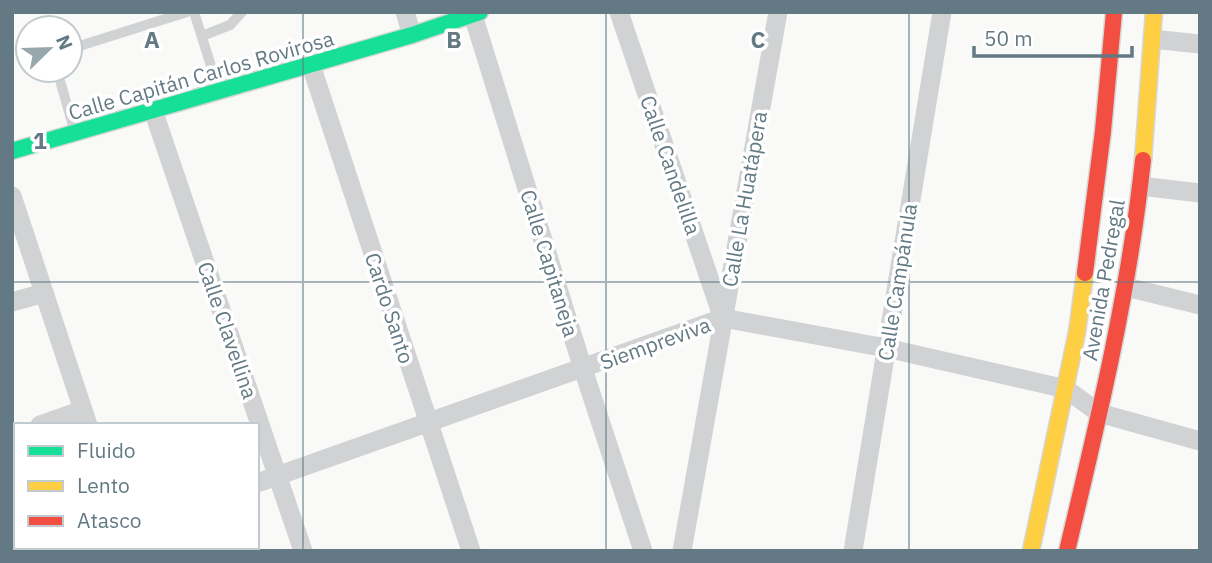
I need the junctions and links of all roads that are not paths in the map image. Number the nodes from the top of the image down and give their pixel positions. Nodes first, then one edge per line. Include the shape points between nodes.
1 (187, 12) edge
2 (194, 12) edge
3 (242, 12) edge
4 (405, 12) edge
5 (619, 12) edge
6 (778, 12) edge
7 (942, 12) edge
8 (1114, 12) edge
9 (1154, 12) edge
10 (477, 13) edge
11 (202, 36) junction
12 (412, 36) junction
13 (1152, 39) junction
14 (1200, 44) edge
15 (84, 45) edge
16 (311, 65) junction
17 (61, 84) edge
18 (219, 92) junction
19 (153, 110) junction
20 (75, 133) junction
21 (12, 151) edge
22 (1140, 186) junction
23 (1200, 193) edge
24 (12, 197) edge
25 (1126, 287) junction
26 (44, 293) junction
27 (12, 302) edge
28 (1200, 305) edge
29 (723, 318) junction
30 (886, 348) junction
31 (583, 369) junction
32 (1066, 389) junction
33 (1099, 413) junction
34 (85, 417) edge
35 (51, 423) edge
36 (427, 424) junction
37 (1200, 441) edge
38 (278, 476) junction
39 (259, 482) edge
40 (303, 551) edge
41 (471, 551) edge
42 (643, 551) edge
43 (682, 551) edge
44 (853, 551) edge
45 (1031, 551) edge
46 (1067, 551) edge

1 - 15 lane
2 - 11 lane
3 - 11 lane via 230,25
4 - 12 street
5 - 29 street, Calle Candelilla
6 - 29 street, Calle La Huatápera
7 - 30 street, Calle Campánula
8 - 32 street, Avenida Pedregal via 1101,144
9 - 13 street, Avenida Pedregal
10 - 12 street, Calle Capitán Carlos Rovirosa
10 - 31 street, Calle Capitaneja
11 - 18 lane
12 - 16 street, Calle Capitán Carlos Rovirosa
13 - 14 street
13 - 22 street, Avenida Pedregal
16 - 18 street, Calle Capitán Carlos Rovirosa
16 - 36 street, Cardo Santo
17 - 20 lane
18 - 19 street, Calle Capitán Carlos Rovirosa
19 - 20 street, Calle Capitán Carlos Rovirosa
19 - 38 street, Calle Clavellina
20 - 21 street, Calle Capitán Carlos Rovirosa
22 - 23 street
22 - 25 street, Avenida Pedregal
24 - 26 street
25 - 28 street
25 - 33 street, Avenida Pedregal
26 - 27 street
26 - 34 street
29 - 30 street, Siempreviva
29 - 31 street, Siempreviva
29 - 43 street, Calle La Huatápera
30 - 32 street, Siempreviva
30 - 44 street, Calle Campánula
31 - 36 street, Siempreviva
31 - 42 street, Calle Capitaneja
32 - 33 street, Siempreviva
32 - 45 street, Avenida Pedregal
33 - 37 street
33 - 46 street, Avenida Pedregal
34 - 35 street
36 - 38 street, Siempreviva
36 - 41 street, Cardo Santo
38 - 39 street, Siempreviva
38 - 40 street, Calle Clavellina

